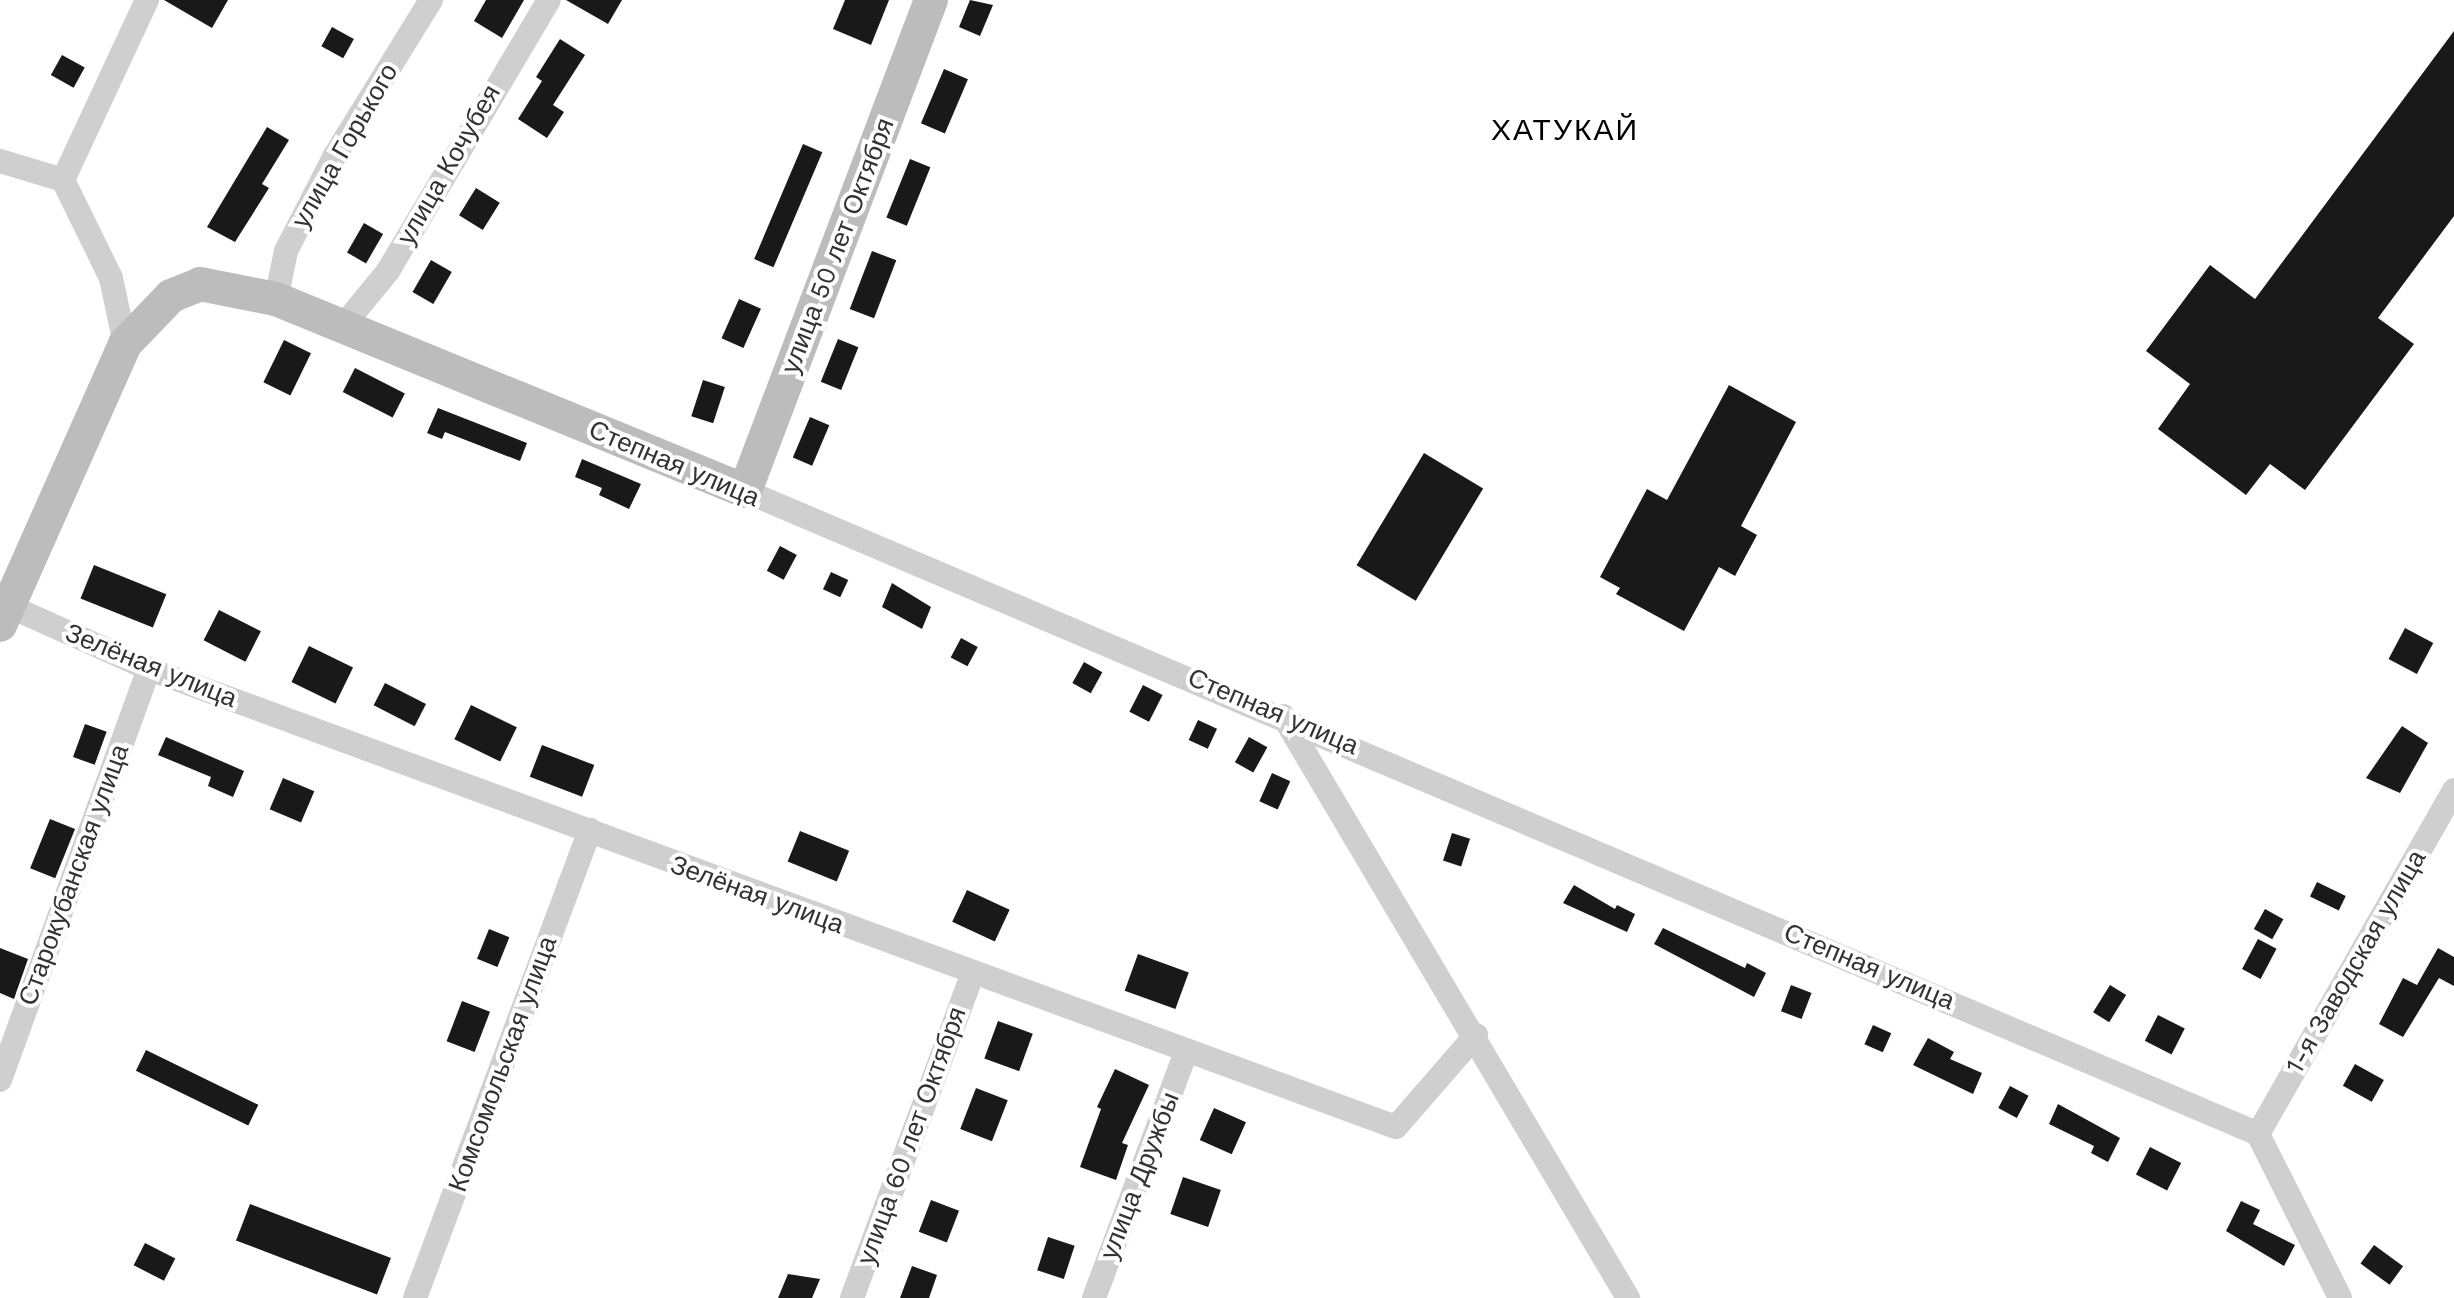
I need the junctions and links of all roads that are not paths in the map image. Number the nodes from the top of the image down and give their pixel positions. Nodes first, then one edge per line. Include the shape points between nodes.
1 (147, 0) edge
2 (431, 0) edge
3 (549, 0) edge
4 (931, 0) edge
5 (0, 161) edge
6 (63, 180) junction
7 (276, 299) junction
8 (343, 326) junction
9 (125, 344) junction
10 (745, 491) junction
11 (4, 616) edge
12 (149, 669) junction
13 (1283, 716) junction
14 (2454, 790) edge
15 (590, 830) junction
16 (972, 975) junction
17 (1476, 1035) junction
18 (1185, 1054) junction
19 (0, 1080) edge
20 (2258, 1134) junction
21 (415, 1298) edge
22 (852, 1298) edge
23 (1094, 1298) edge
24 (1628, 1298) edge
25 (2340, 1298) edge

1 - 6 street
2 - 7 street, улица Горького via 334,157 286,251
3 - 8 street, улица Кочубея via 388,271
4 - 10 street, улица 50 лет Октября
5 - 6 street
6 - 9 street via 111,278
7 - 8 street, Степная улица
7 - 9 street, Степная улица via 200,284 171,296
8 - 10 street, Степная улица
9 - 11 street, Степная улица
10 - 13 street, Степная улица
11 - 12 street, Зелёная улица
12 - 15 street, Зелёная улица
12 - 19 street, Старокубанская улица
13 - 17 street
13 - 20 street, Степная улица
14 - 20 street, 1-я Заводская улица
15 - 16 street, Зелёная улица
15 - 21 street, Комсомольская улица
16 - 18 street, Зелёная улица
16 - 22 street, улица 60 лет Октября
17 - 18 street, Зелёная улица via 1396,1127
17 - 24 street
18 - 23 street, улица Дружбы
20 - 25 street

